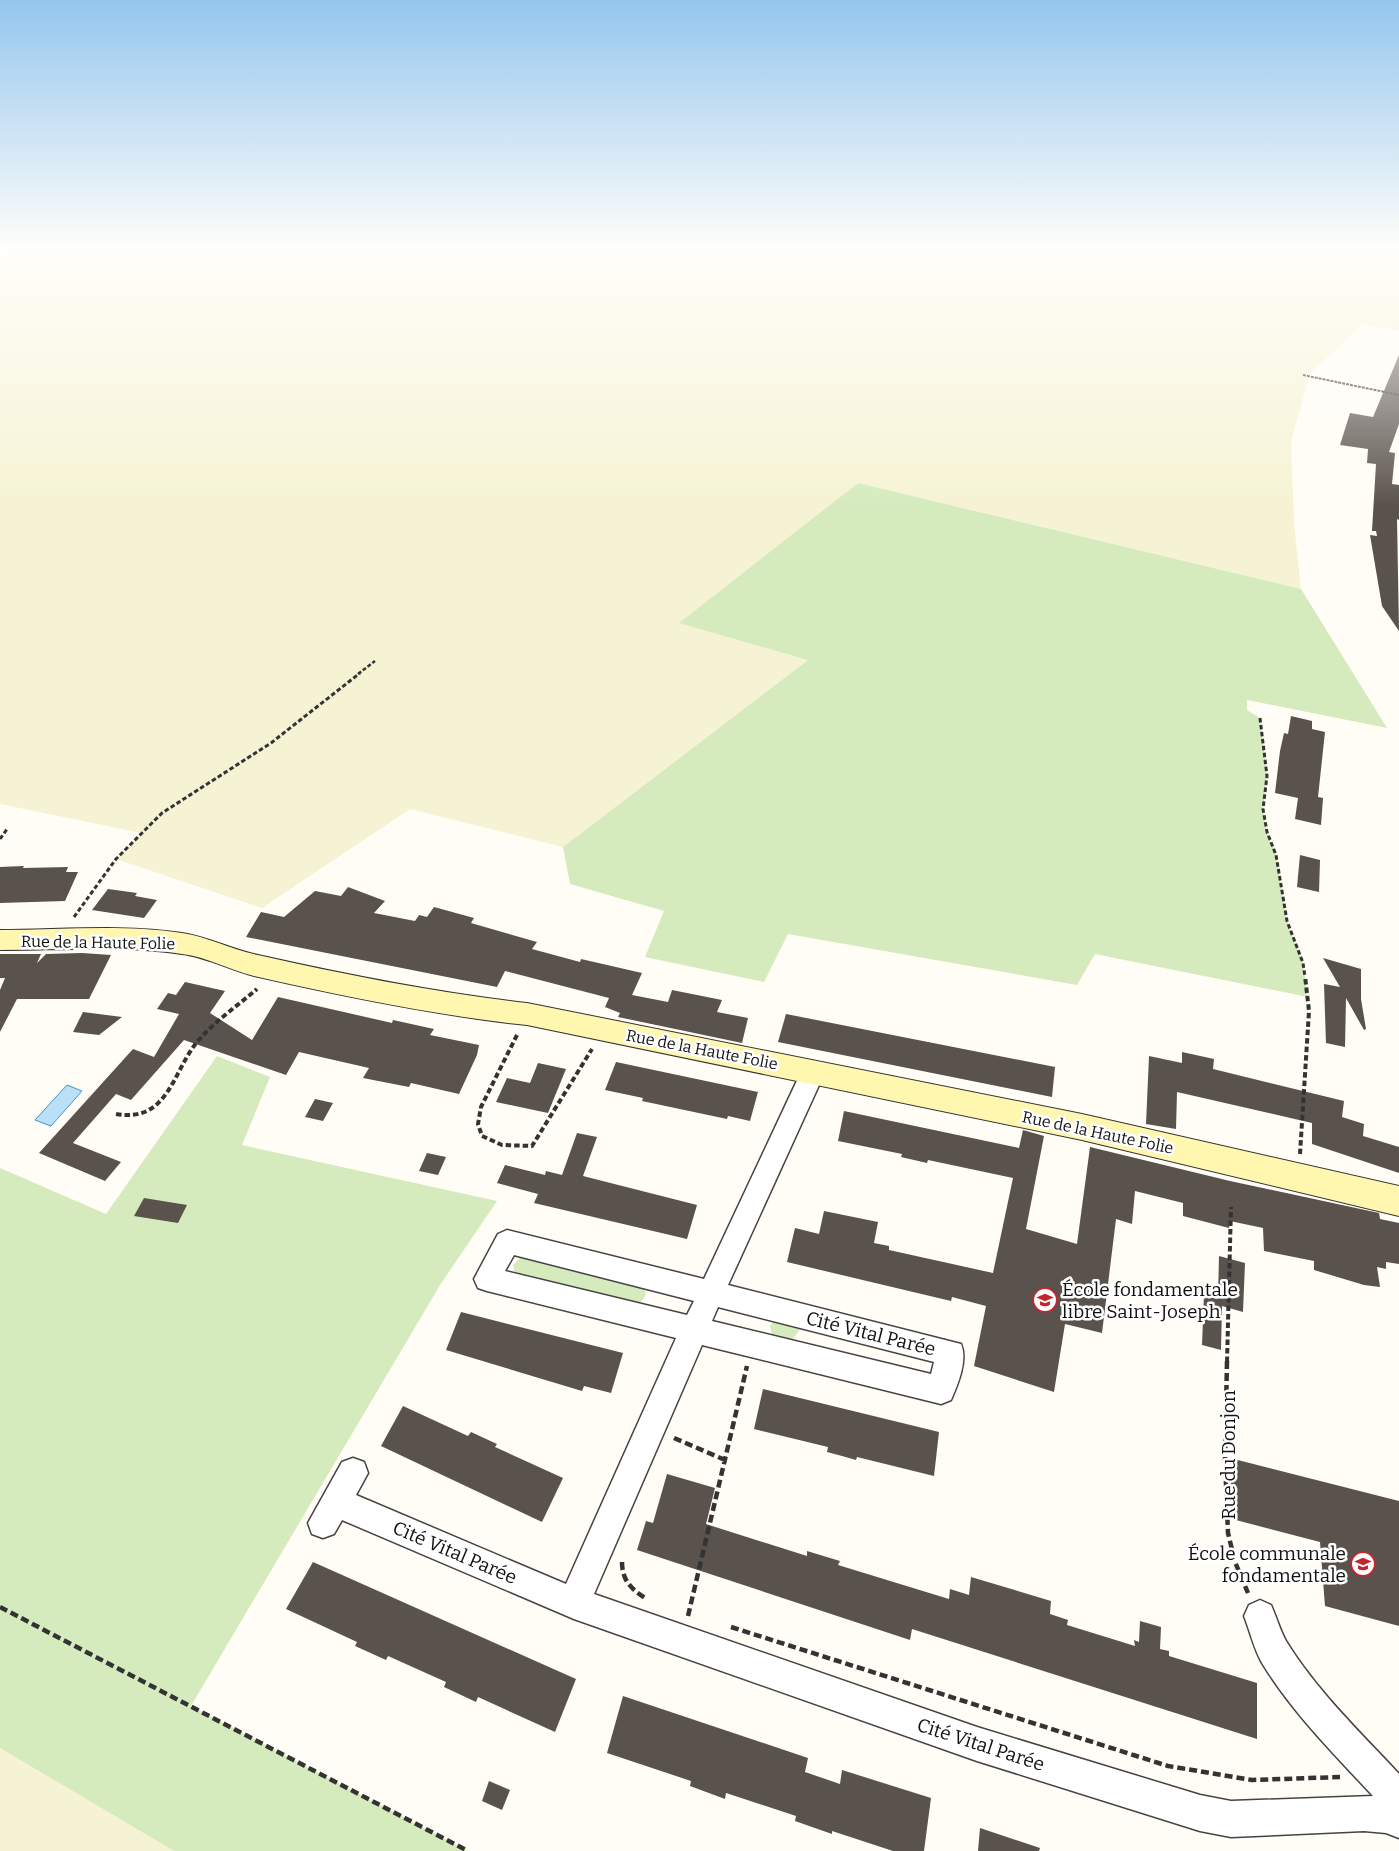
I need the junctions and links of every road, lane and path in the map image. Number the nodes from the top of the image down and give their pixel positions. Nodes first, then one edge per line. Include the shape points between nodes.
1 (1303, 375) dead end
2 (1399, 395) edge
3 (375, 661) dead end
4 (1260, 718) dead end
5 (7, 829) dead end
6 (0, 839) edge
7 (61, 939) junction
8 (0, 940) edge
9 (278, 970) junction
10 (527, 1014) junction
11 (604, 1030) junction
12 (813, 1072) junction
13 (116, 1114) dead end
14 (1298, 1177) junction
15 (1399, 1201) edge
16 (1231, 1207) dead end
17 (712, 1293) junction
18 (694, 1330) junction
19 (753, 1344) junction
20 (676, 1430) dead end
21 (673, 1438) junction
22 (669, 1447) dead end
23 (725, 1460) junction
24 (353, 1473) dead end
25 (623, 1554) dead end
26 (654, 1601) dead end
27 (574, 1603) junction
28 (0, 1607) edge
29 (1260, 1616) joint
30 (687, 1620) junction
31 (726, 1626) dead end
32 (1347, 1783) dead end
33 (1399, 1799) edge
34 (1399, 1820) edge
35 (468, 1851) edge

1 - 2 path
3 - 7 path via 271,743 162,813 116,860 80,906
4 - 14 path via 1267,776 1264,816 1276,855 1287,920 1303,964 1309,1010
5 - 6 path
7 - 8 street, Rue de la Haute Folie
7 - 9 street, Rue de la Haute Folie via 182,943
9 - 10 street, Rue de la Haute Folie via 470,1008
9 - 13 path via 197,1041 178,1077 156,1105 135,1116
10 - 11 street, Rue de la Haute Folie
10 - 11 path via 481,1107 478,1124 482,1136 502,1145 532,1146
11 - 12 street, Rue de la Haute Folie
12 - 14 street, Rue de la Haute Folie via 1082,1127
12 - 17 street
14 - 15 street, Rue de la Haute Folie
16 - 29 path, Rue du Donjon via 1224,1460 1228,1533 1235,1562
17 - 18 street
17 - 18 street, Cité Vital Parée via 507,1242 487,1279
17 - 19 street, Cité Vital Parée via 951,1353 942,1390
18 - 19 street, Cité Vital Parée
18 - 27 street
19 - 23 path
20 - 21 path
21 - 22 path
21 - 23 path
23 - 30 path
24 - 27 street, Cité Vital Parée via 330,1512
25 - 26 path via 624,1579 633,1591
27 - 30 street, Cité Vital Parée
28 - 35 path
29 - 33 street via 1273,1650 1300,1688
30 - 34 street, Cité Vital Parée via 977,1744 1200,1813 1231,1819 1364,1813
31 - 32 path via 1168,1766 1252,1780 1343,1777

